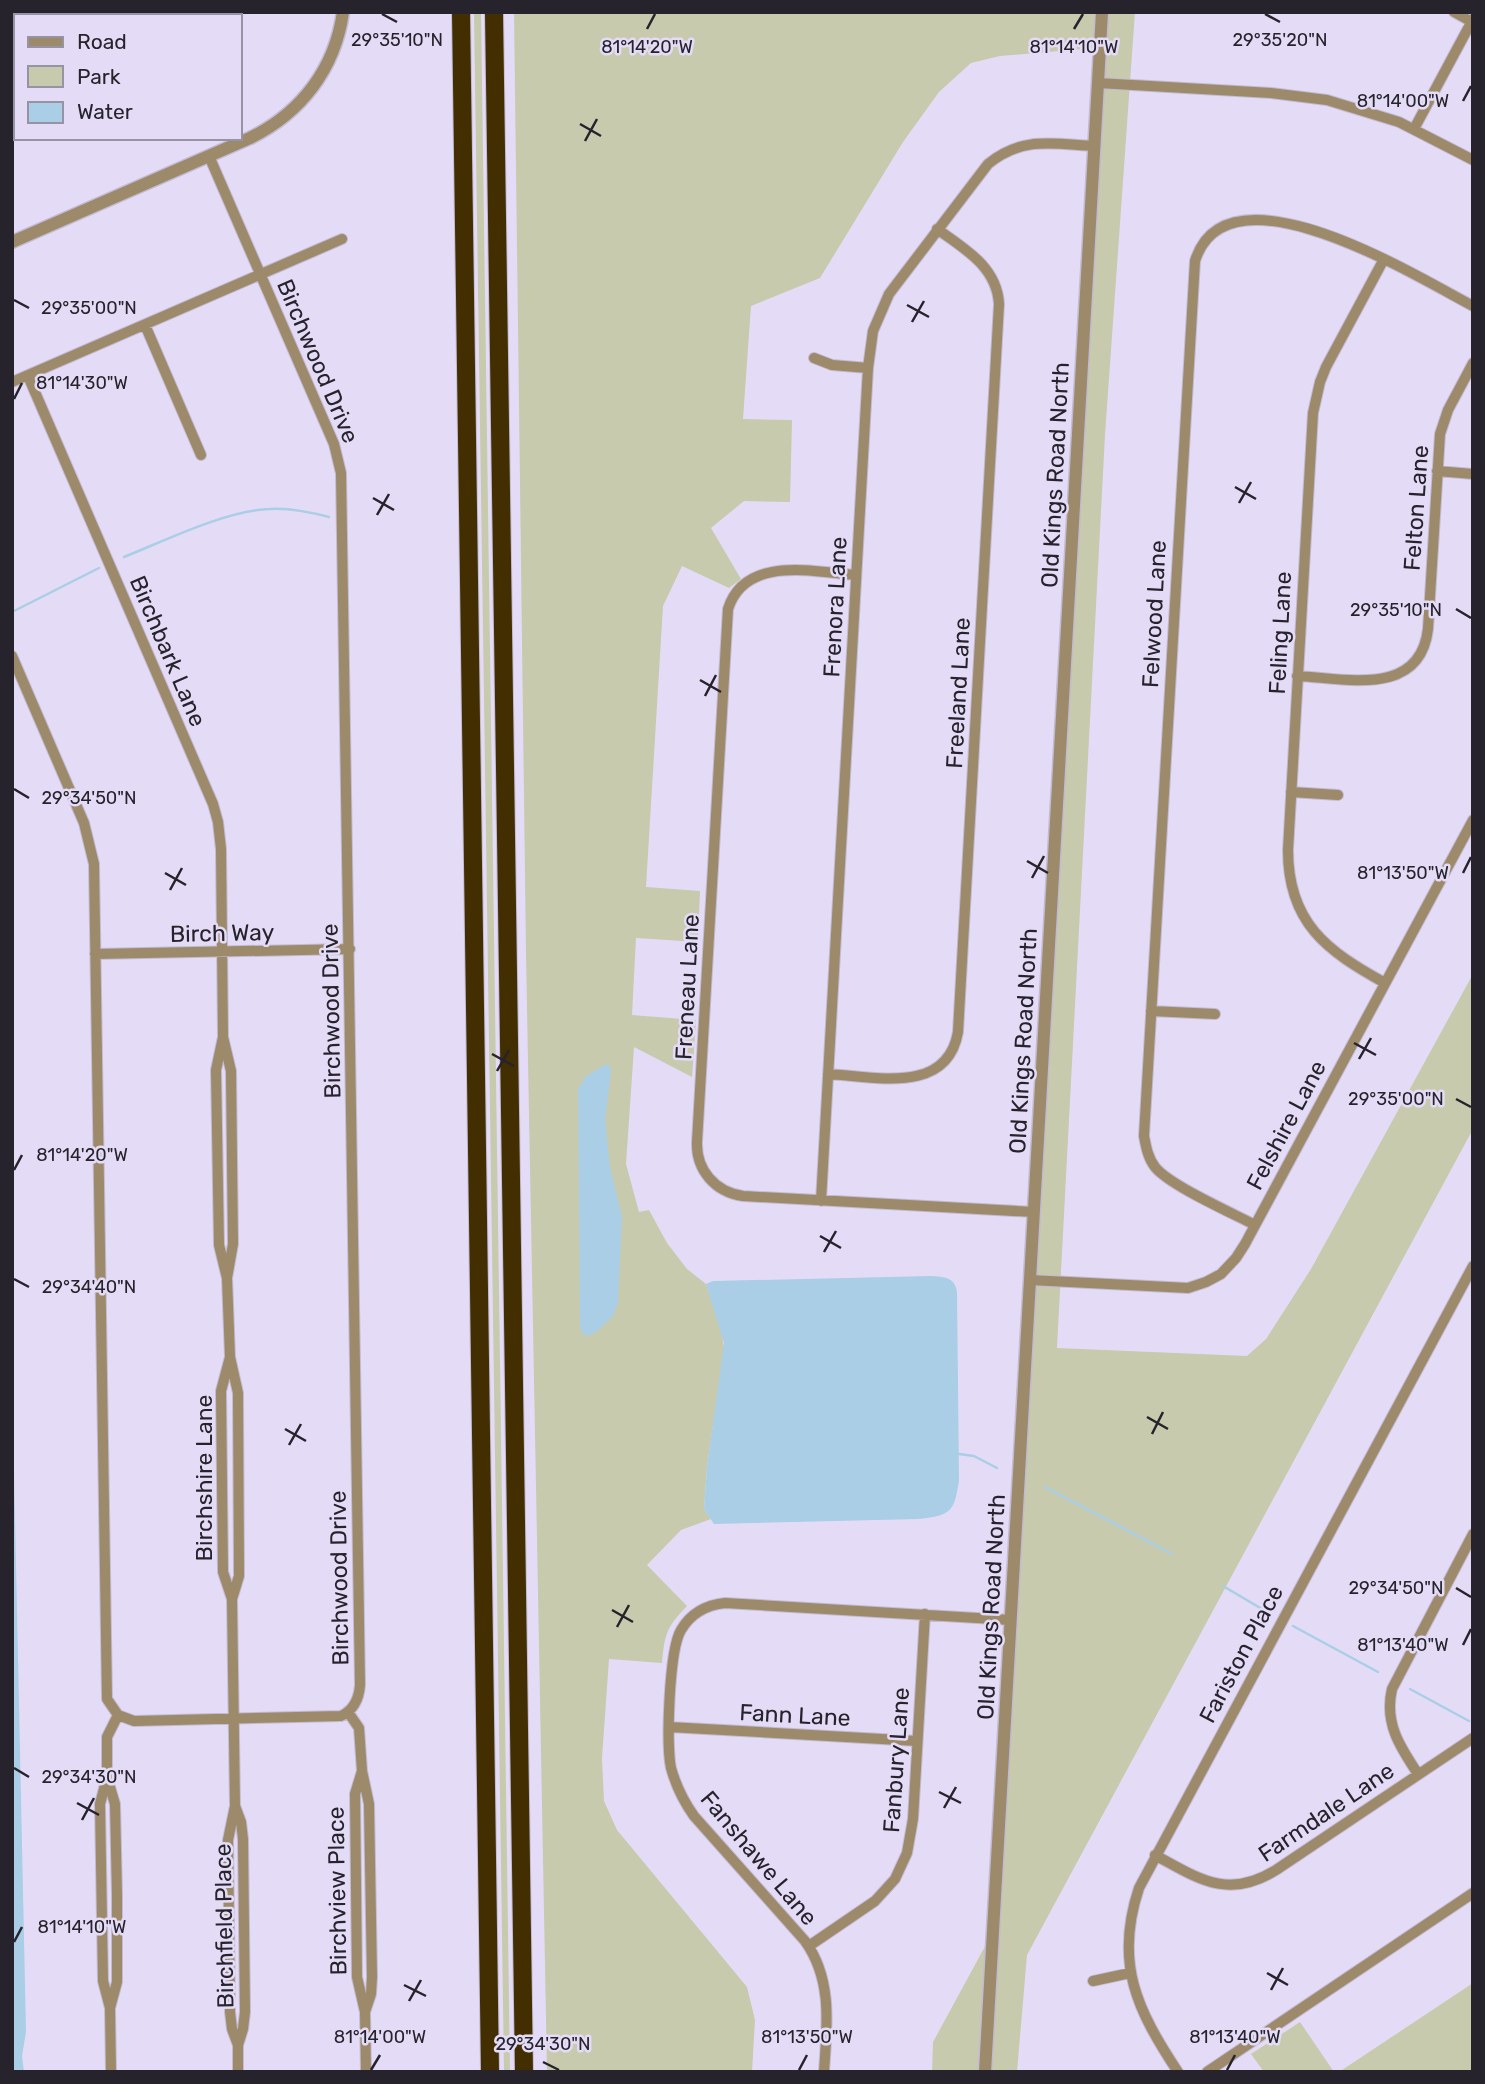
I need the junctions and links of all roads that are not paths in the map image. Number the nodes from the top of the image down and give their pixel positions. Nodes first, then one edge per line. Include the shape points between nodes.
1 (343, 12) edge
2 (461, 12) edge
3 (494, 12) edge
4 (1102, 12) edge
5 (1454, 12) edge
6 (1472, 21) edge
7 (1098, 83) junction
8 (1414, 129) junction
9 (1094, 146) junction
10 (209, 156) junction
11 (1473, 160) edge
12 (937, 229) junction
13 (342, 239) dead end
14 (12, 242) edge
15 (1384, 259) junction
16 (261, 274) junction
17 (1473, 306) edge
18 (145, 325) junction
19 (814, 358) dead end
20 (1473, 363) edge
21 (868, 368) junction
22 (28, 376) junction
23 (12, 382) edge
24 (201, 455) dead end
25 (1437, 471) junction
26 (1473, 474) edge
27 (856, 575) junction
28 (12, 656) edge
29 (1297, 676) junction
30 (1291, 792) junction
31 (1338, 795) dead end
32 (1473, 820) edge
33 (350, 949) junction
34 (221, 953) junction
35 (95, 954) junction
36 (1385, 983) junction
37 (1151, 1011) junction
38 (1215, 1014) dead end
39 (828, 1073) junction
40 (821, 1201) junction
41 (1034, 1212) junction
42 (1255, 1225) junction
43 (1473, 1266) edge
44 (1030, 1280) junction
45 (230, 1357) junction
46 (1473, 1534) edge
47 (232, 1600) junction
48 (925, 1614) junction
49 (1011, 1620) junction
50 (348, 1712) junction
51 (118, 1715) junction
52 (233, 1719) junction
53 (669, 1727) junction
54 (1473, 1738) edge
55 (918, 1741) junction
56 (1418, 1774) junction
57 (1155, 1855) junction
58 (1473, 1894) edge
59 (808, 1946) junction
60 (1130, 1973) junction
61 (1093, 1981) dead end
62 (111, 2072) edge
63 (238, 2072) edge
64 (366, 2072) edge
65 (490, 2072) edge
66 (524, 2072) edge
67 (824, 2072) edge
68 (985, 2072) edge
69 (1178, 2072) edge
70 (1207, 2072) edge

1 - 10 street via 331,55 301,102 267,130
2 - 65 highway
3 - 66 highway
4 - 7 street, Old Kings Road North
5 - 6 street
6 - 8 street
7 - 8 street via 1305,96 1354,107
7 - 9 street, Old Kings Road North
8 - 11 street
9 - 12 street, Frenora Lane via 1035,143 1008,150 979,173
9 - 41 street, Old Kings Road North
10 - 14 street
10 - 16 street, Birchwood Drive
12 - 21 street, Frenora Lane via 888,294 873,331
12 - 39 street, Freeland Lane via 982,264 996,287 999,304 957,1035 945,1060 921,1076
13 - 16 street
15 - 17 street, Felwood Lane
15 - 29 street, Feling Lane via 1326,367 1315,401
15 - 37 street, Felwood Lane via 1328,234 1259,221 1220,228 1197,254
16 - 18 street
16 - 33 street, Birchwood Drive via 341,467
18 - 22 street
18 - 24 street
19 - 21 street via 832,365
20 - 25 street, Felton Lane via 1445,418
21 - 27 street, Frenora Lane
22 - 23 street
22 - 34 street, Birchbark Lane via 214,804 220,842
25 - 26 street
25 - 29 street, Felton Lane via 1428,629 1419,657 1408,670 1391,678
27 - 39 street, Frenora Lane
27 - 40 street, Freneau Lane via 760,574 733,597 726,626 697,1155 710,1179 732,1194
28 - 35 street via 90,838
29 - 30 street, Feling Lane
30 - 31 street
30 - 36 street, Feling Lane via 1288,863 1302,912 1336,954
32 - 36 street, Felshire Lane
33 - 34 street, Birch Way
33 - 50 street, Birchwood Drive via 360,1685
34 - 35 street, Birch Way
34 - 45 street, Birchshire Lane via 223,1037 231,1071
35 - 51 street via 106,1691
36 - 42 street, Felshire Lane
37 - 38 street
37 - 42 street, Felwood Lane via 1144,1128 1150,1157 1172,1181
39 - 40 street, Frenora Lane
40 - 41 street, Freneau Lane
41 - 44 street, Old Kings Road North
42 - 44 street, Felshire Lane via 1230,1265 1194,1287
43 - 57 street, Fariston Place
44 - 49 street, Old Kings Road North
45 - 47 street, Birchshire Lane via 238,1392 239,1576
45 - 47 street, Birchshire Lane via 222,1391 223,1572
46 - 56 street via 1390,1696 1394,1734
47 - 52 street, Birchshire Lane
48 - 49 street, Fanshawe Lane
48 - 53 street, Fanshawe Lane via 740,1604 704,1608 691,1617 677,1638
48 - 55 street, Fanbury Lane
49 - 68 street, Old Kings Road North
50 - 52 street via 328,1718
50 - 64 street, Birchview Place via 359,1728 369,1804 372,1977 365,2012
51 - 52 street via 140,1721
51 - 62 street via 107,1737 107,1777 115,1804 117,1895
52 - 63 street, Birchfield Place via 235,1806 243,1839 245,2012
53 - 55 street, Fann Lane
53 - 59 street, Fanshawe Lane via 671,1766 690,1810
54 - 56 street, Farmdale Lane
55 - 59 street, Fanbury Lane via 911,1834 898,1873 869,1907
56 - 57 street, Farmdale Lane via 1276,1870 1249,1883 1210,1883
57 - 60 street, Fariston Place via 1132,1911
58 - 70 street
59 - 67 street, Fanshawe Lane via 826,1992
60 - 61 street
60 - 69 street, Fariston Place via 1147,2022

